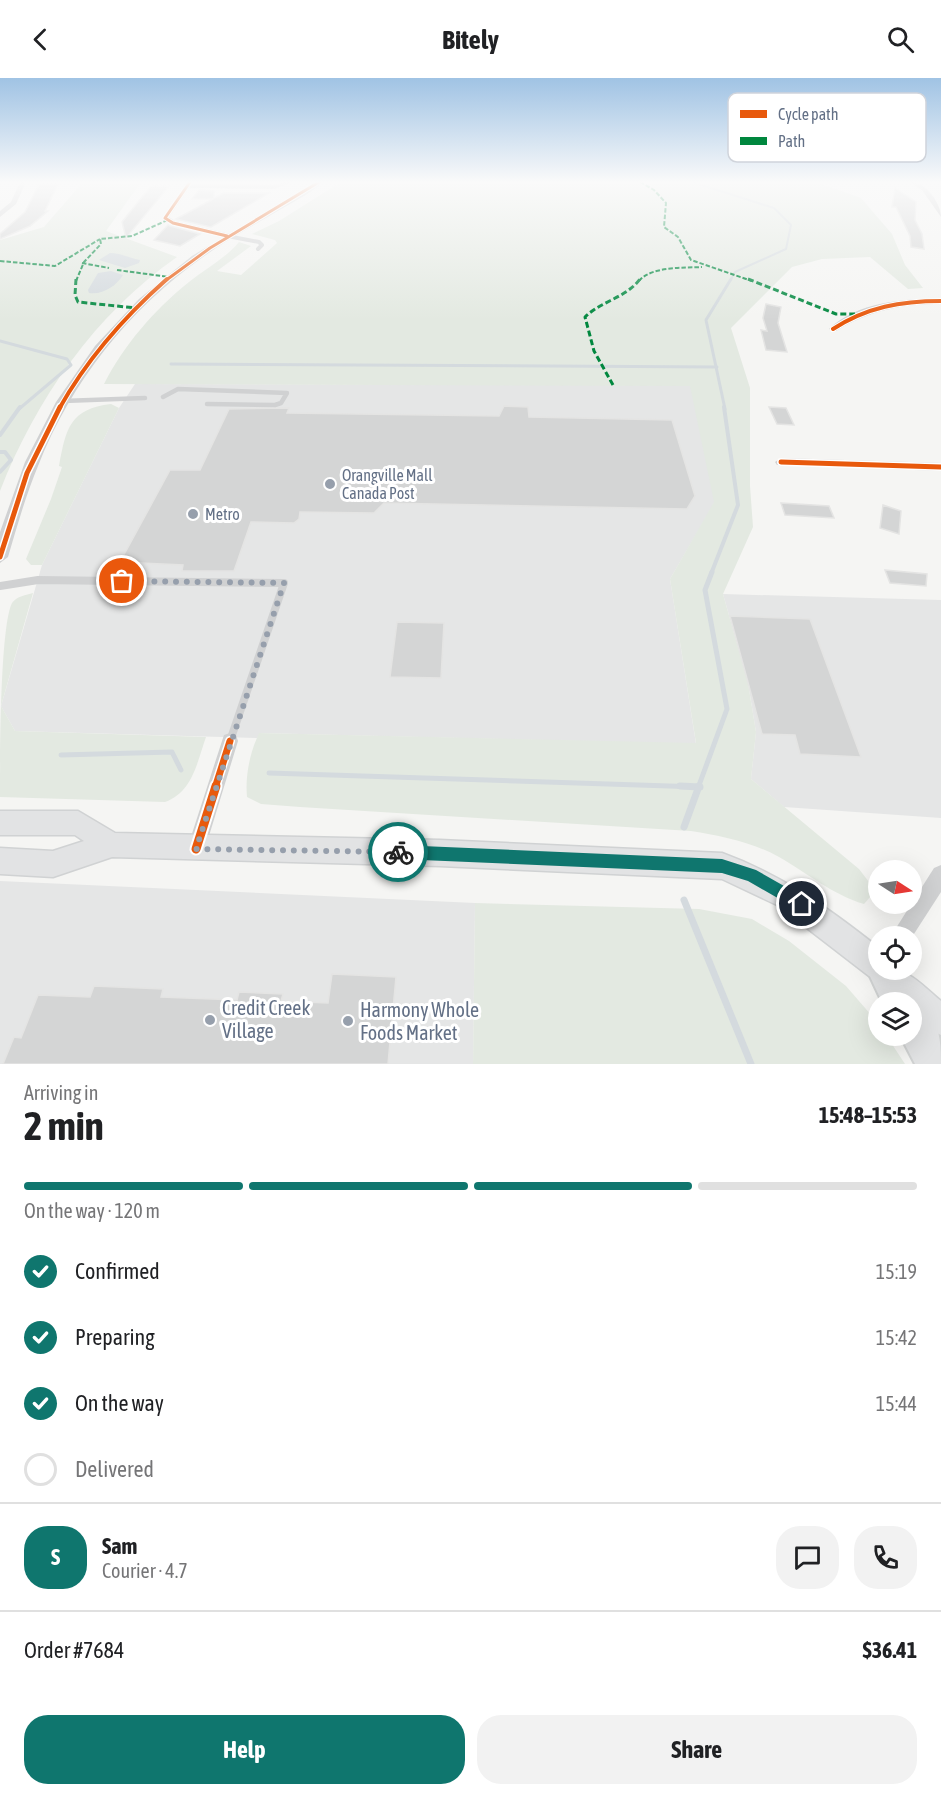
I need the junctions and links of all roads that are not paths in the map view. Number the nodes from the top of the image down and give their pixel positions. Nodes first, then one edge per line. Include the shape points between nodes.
1 (193, 228) edge
2 (241, 228) edge
3 (227, 236) junction
4 (258, 249) dead end
5 (941, 301) edge
6 (833, 329) dead end
7 (163, 397) dead end
8 (145, 398) dead end
9 (63, 401) junction
10 (207, 404) dead end
11 (781, 462) dead end
12 (941, 466) edge
13 (0, 557) edge
14 (0, 586) edge
15 (230, 741) joint
16 (0, 823) edge
17 (112, 845) junction
18 (196, 849) junction
19 (0, 861) edge
20 (941, 875) edge
21 (908, 926) edge
22 (868, 957) edge
23 (895, 980) edge
24 (941, 1020) edge
25 (922, 1039) edge
26 (936, 1064) edge

1 - 3 street
2 - 3 street
3 - 4 lane via 259,242 262,245
3 - 9 street via 169,277 108,335
5 - 6 street via 890,303
7 - 10 lane via 178,389 287,393 275,405
8 - 9 lane
9 - 13 street via 31,463
11 - 12 street
14 - 15 lane via 38,580 284,583
15 - 18 street
16 - 17 main road via 78,823
17 - 18 main road
17 - 19 main road via 53,864
18 - 22 main road via 440,853 722,866 751,875 817,914
20 - 21 street
23 - 24 main road
25 - 26 highway

